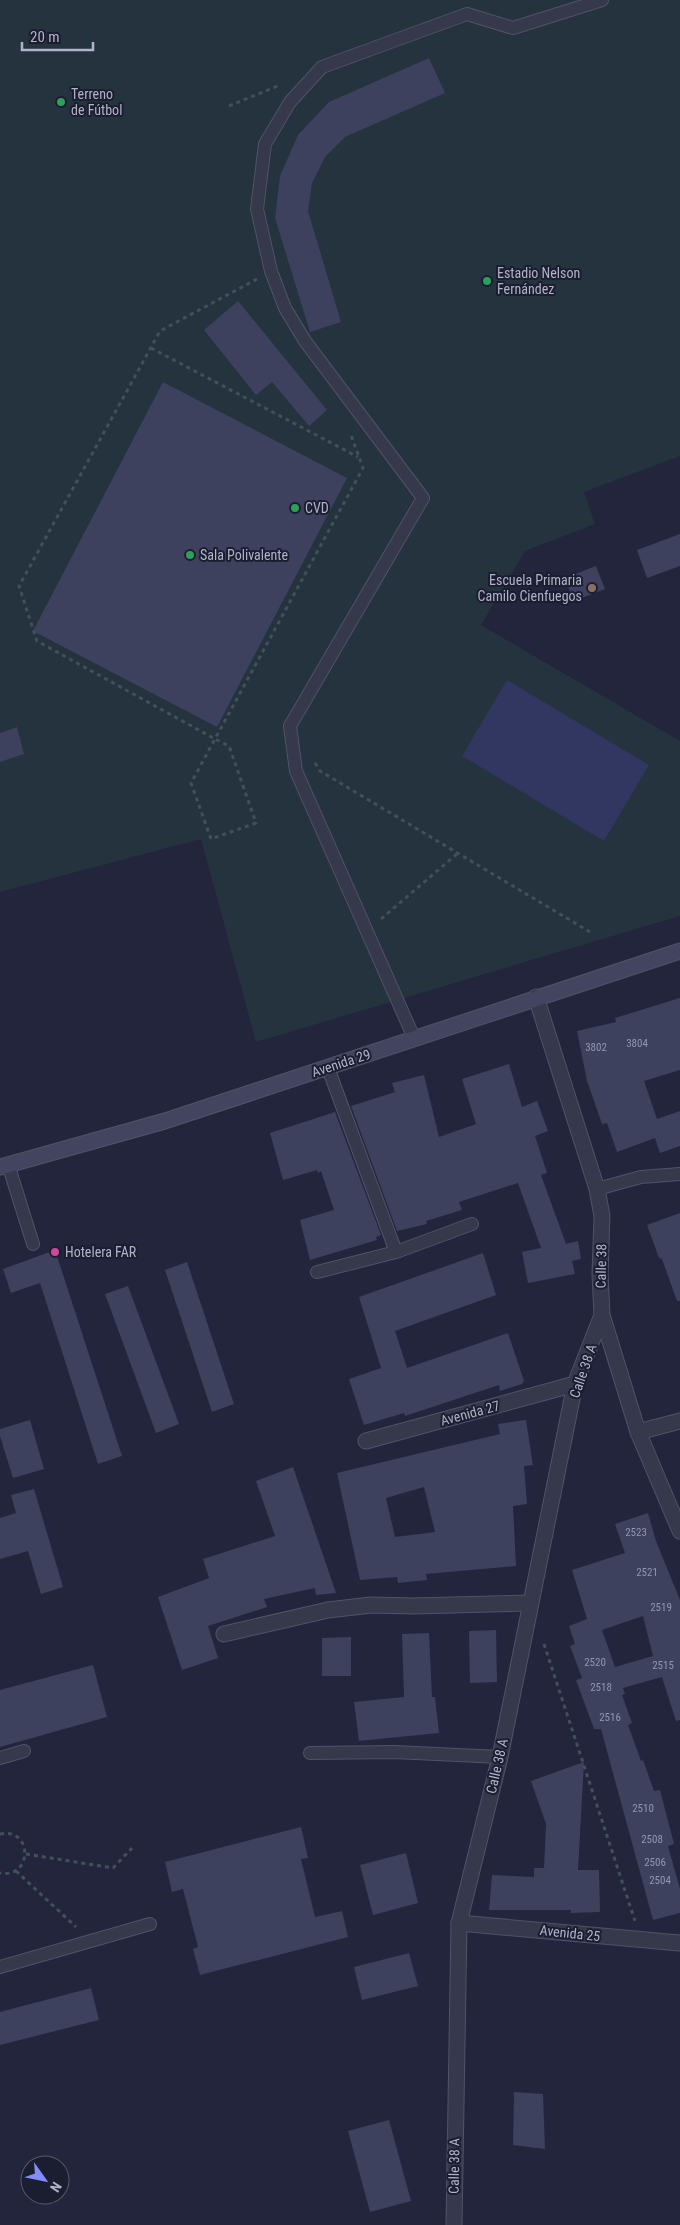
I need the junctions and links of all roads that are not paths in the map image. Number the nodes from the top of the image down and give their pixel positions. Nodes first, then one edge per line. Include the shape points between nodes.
1 (602, 0) edge
2 (680, 951) edge
3 (536, 997) junction
4 (414, 1038) junction
5 (328, 1068) junction
6 (4, 1166) edge
7 (680, 1174) edge
8 (597, 1190) junction
9 (472, 1224) dead end
10 (33, 1244) dead end
11 (396, 1252) junction
12 (317, 1272) dead end
13 (602, 1315) junction
14 (575, 1384) junction
15 (680, 1421) edge
16 (638, 1432) junction
17 (366, 1442) dead end
18 (680, 1531) edge
19 (530, 1603) junction
20 (224, 1634) dead end
21 (24, 1751) dead end
22 (310, 1753) dead end
23 (500, 1757) junction
24 (0, 1758) edge
25 (460, 1923) junction
26 (150, 1924) dead end
27 (680, 1943) edge
28 (0, 1967) edge
29 (454, 2225) edge

1 - 4 lane via 513,28 467,14 322,67 290,102 265,144 258,210 271,271 285,308 305,342 423,498 290,726 296,771
2 - 3 main road, Avenida 29
3 - 4 main road, Avenida 29
3 - 8 street, Calle 38
4 - 5 main road, Avenida 29
5 - 6 main road, Avenida 29 via 165,1121
5 - 11 lane
6 - 10 lane
7 - 8 lane via 641,1177
8 - 13 street, Calle 38 via 602,1216
9 - 11 lane
11 - 12 lane
13 - 14 street, Calle 38 A
13 - 16 street, Calle 38
14 - 17 street, Avenida 27
14 - 19 street, Calle 38 A
15 - 16 street
16 - 18 street, Calle 38
19 - 20 street via 371,1605 328,1610
19 - 23 street, Calle 38 A
21 - 24 lane
22 - 23 lane via 394,1752
23 - 25 street, Calle 38 A
25 - 27 street, Avenida 25
25 - 29 street, Calle 38 A
26 - 28 lane

